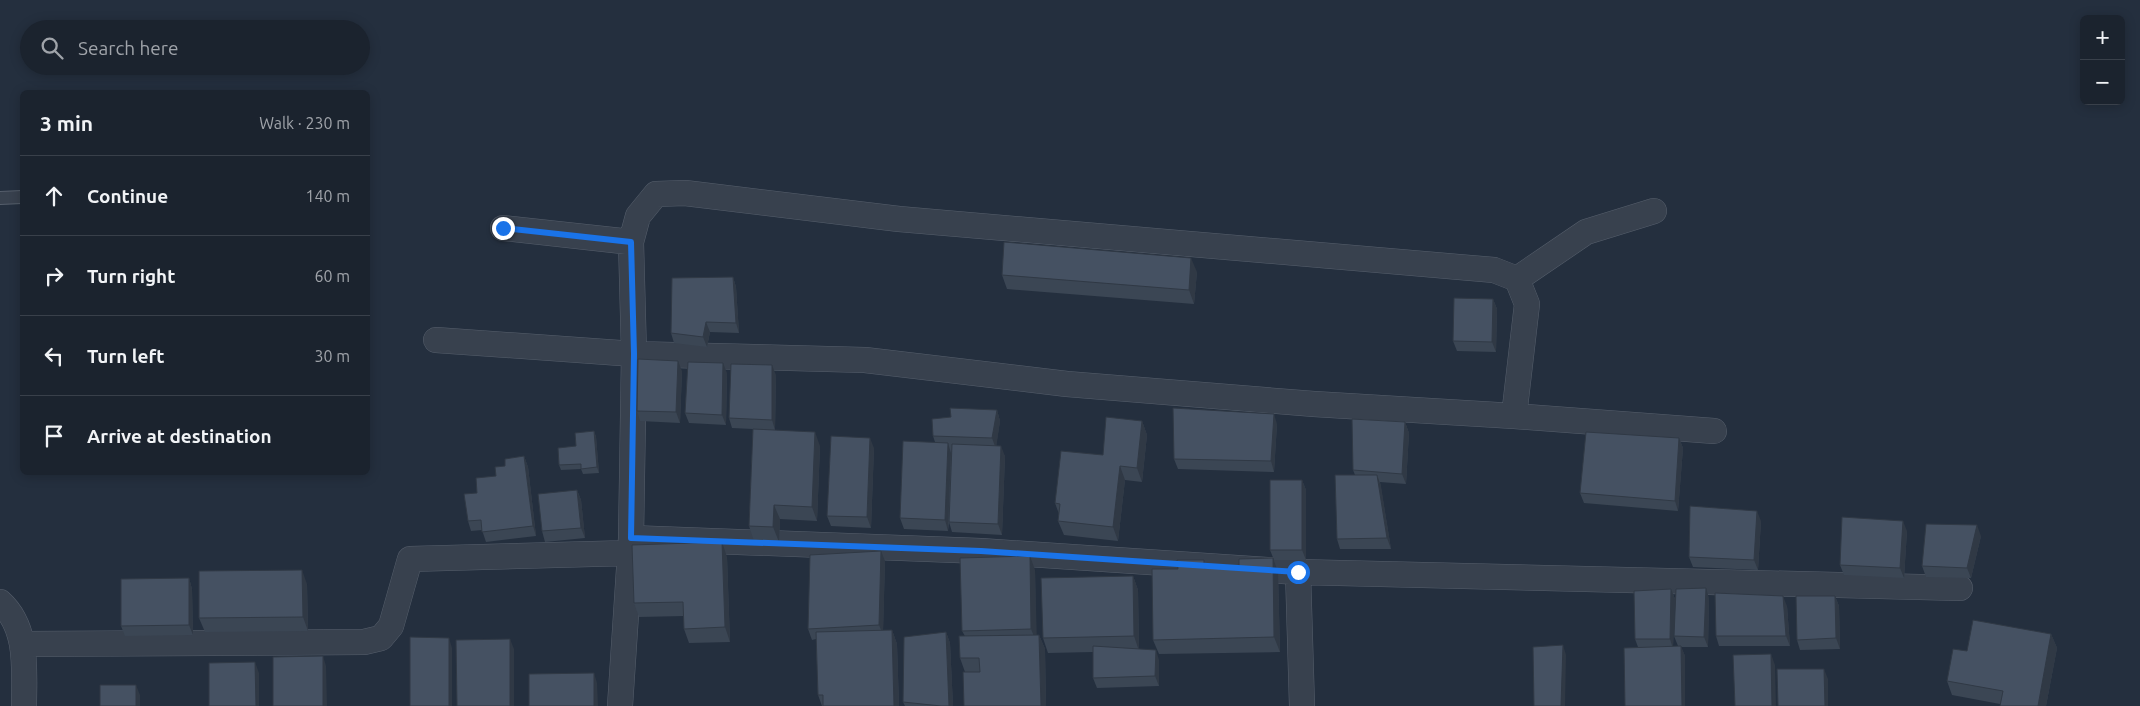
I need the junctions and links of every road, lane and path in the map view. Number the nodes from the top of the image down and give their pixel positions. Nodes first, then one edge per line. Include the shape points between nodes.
1 (20, 197) edge
2 (0, 198) edge
3 (1654, 211) dead end
4 (503, 228) dead end
5 (631, 242) junction
6 (1518, 279) junction
7 (436, 340) dead end
8 (634, 354) junction
9 (1514, 416) junction
10 (1714, 431) dead end
11 (630, 546) junction
12 (1298, 572) junction
13 (1960, 588) dead end
14 (0, 602) edge
15 (23, 644) junction
16 (24, 706) edge
17 (620, 706) edge
18 (1302, 706) edge

1 - 2 lane
3 - 6 street via 1586,232
4 - 5 street
5 - 6 street via 638,216 656,194 685,193 899,219 1494,270
5 - 8 street
6 - 9 street via 1527,304
7 - 8 street
8 - 9 street via 865,360 1067,384
8 - 11 street
9 - 10 street
11 - 12 street via 981,551
11 - 15 street via 410,559 391,626 382,638 364,642
11 - 17 street
12 - 13 street
12 - 18 street
14 - 15 street via 10,610
15 - 16 street

